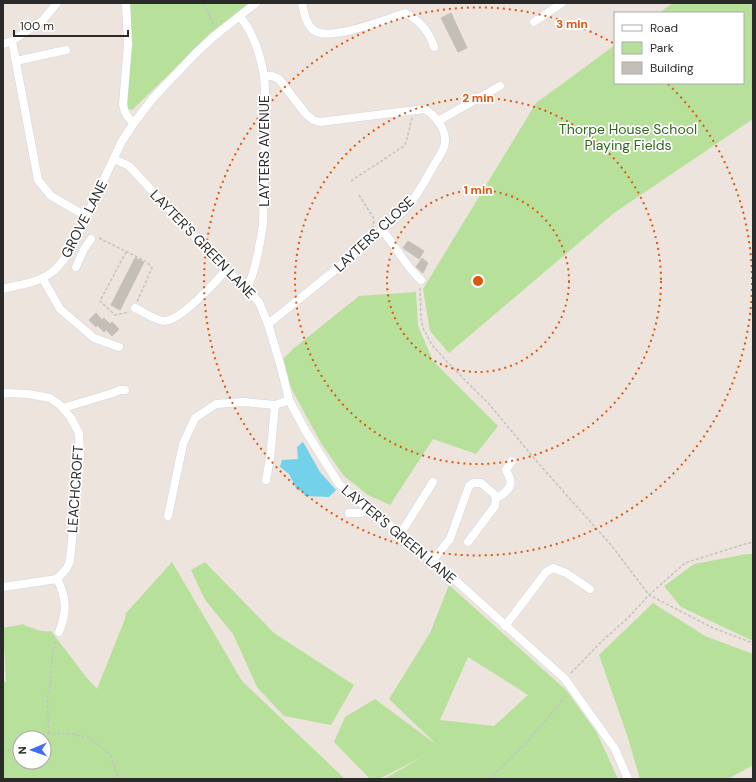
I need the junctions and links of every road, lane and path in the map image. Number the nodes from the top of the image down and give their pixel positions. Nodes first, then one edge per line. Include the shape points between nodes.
1 (58, 3) edge
2 (126, 3) edge
3 (204, 3) edge
4 (256, 3) edge
5 (302, 3) edge
6 (562, 3) edge
7 (240, 17) junction
8 (534, 22) dead end
9 (215, 28) dead end
10 (12, 41) junction
11 (3, 44) edge
12 (434, 46) dead end
13 (66, 50) dead end
14 (16, 61) junction
15 (264, 76) junction
16 (500, 86) dead end
17 (414, 109) junction
18 (438, 121) junction
19 (134, 123) junction
20 (114, 159) junction
21 (352, 182) dead end
22 (359, 194) dead end
23 (86, 216) junction
24 (379, 232) junction
25 (91, 239) joint
26 (73, 245) junction
27 (84, 249) junction
28 (126, 252) junction
29 (76, 267) dead end
30 (226, 270) junction
31 (43, 279) junction
32 (421, 280) joint
33 (247, 288) junction
34 (3, 289) edge
35 (135, 308) junction
36 (268, 324) junction
37 (119, 347) dead end
38 (125, 390) dead end
39 (3, 394) edge
40 (289, 400) junction
41 (275, 405) junction
42 (63, 408) junction
43 (512, 461) dead end
44 (266, 480) dead end
45 (433, 482) dead end
46 (496, 498) junction
47 (368, 509) junction
48 (349, 513) dead end
49 (168, 516) dead end
50 (401, 533) junction
51 (468, 542) dead end
52 (753, 543) edge
53 (433, 560) junction
54 (57, 579) junction
55 (3, 587) edge
56 (590, 589) dead end
57 (649, 595) junction
58 (505, 626) junction
59 (59, 632) joint
60 (753, 643) edge
61 (565, 679) junction
62 (572, 689) junction
63 (49, 730) edge
64 (52, 733) edge
65 (119, 779) edge
66 (489, 779) edge
67 (628, 779) edge

1 - 10 street via 43,20
2 - 19 street via 128,44 123,104 127,117
3 - 9 path
4 - 7 street, GROVE LANE
5 - 12 street via 310,26 321,34 363,27 405,13 424,27
6 - 8 street
7 - 15 street, LAYTERS AVENUE via 253,38
7 - 19 street, GROVE LANE via 194,55 153,98
10 - 11 street
10 - 14 street
13 - 14 street
14 - 23 street via 38,180 51,196
15 - 17 street, LAYTERS CLOSE via 279,79 305,113 320,122
15 - 33 street, LAYTERS AVENUE via 263,224
16 - 18 street
17 - 18 street, LAYTERS CLOSE via 424,109
17 - 21 path via 404,146
18 - 24 street, LAYTERS CLOSE via 445,135 444,148 407,208
19 - 20 street, GROVE LANE
20 - 23 street, GROVE LANE
20 - 30 street, LAYTER'S GREEN LANE via 129,166
22 - 24 path via 374,219 372,229
23 - 26 street, GROVE LANE
24 - 32 street via 392,243 410,271
24 - 36 street, LAYTERS CLOSE
25 - 27 street
25 - 28 path via 98,238
26 - 27 street
26 - 31 street, GROVE LANE via 65,260
27 - 29 street
28 - 35 path via 147,262 152,268
28 - 35 path via 100,301 115,315 130,312
30 - 33 street, LAYTER'S GREEN LANE
30 - 35 street via 183,313 169,321
31 - 34 street, GROVE LANE
31 - 37 street via 60,310 94,338
32 - 57 path via 421,318 425,334 432,344 489,404 611,545
33 - 36 street, LAYTER'S GREEN LANE via 259,302
36 - 40 street, LAYTER'S GREEN LANE via 282,367
38 - 42 street
39 - 42 street, LEACHCROFT via 17,393 50,398
40 - 41 street
40 - 47 street, LAYTER'S GREEN LANE via 339,484
41 - 44 street
41 - 49 street via 242,402 216,404 195,418 183,444
42 - 54 street, LEACHCROFT via 79,433 80,456 70,561
43 - 46 street via 506,470 511,481 510,487
45 - 50 street
46 - 51 street via 494,506
46 - 53 street via 481,483 469,486 450,539
47 - 48 street via 361,513
47 - 50 street, LAYTER'S GREEN LANE
50 - 53 street, LAYTER'S GREEN LANE
52 - 57 path via 685,563
53 - 58 street, LAYTER'S GREEN LANE
54 - 55 street
54 - 59 street via 65,598 66,609
56 - 58 street via 566,572 553,568 546,572
57 - 60 path via 713,628
57 - 61 path
58 - 61 street, LAYTER'S GREEN LANE
59 - 63 path via 52,655 47,700
61 - 62 street, LAYTER'S GREEN LANE
62 - 66 path via 526,744
62 - 67 street, LAYTER'S GREEN LANE via 615,749
64 - 65 path via 89,738 110,754

